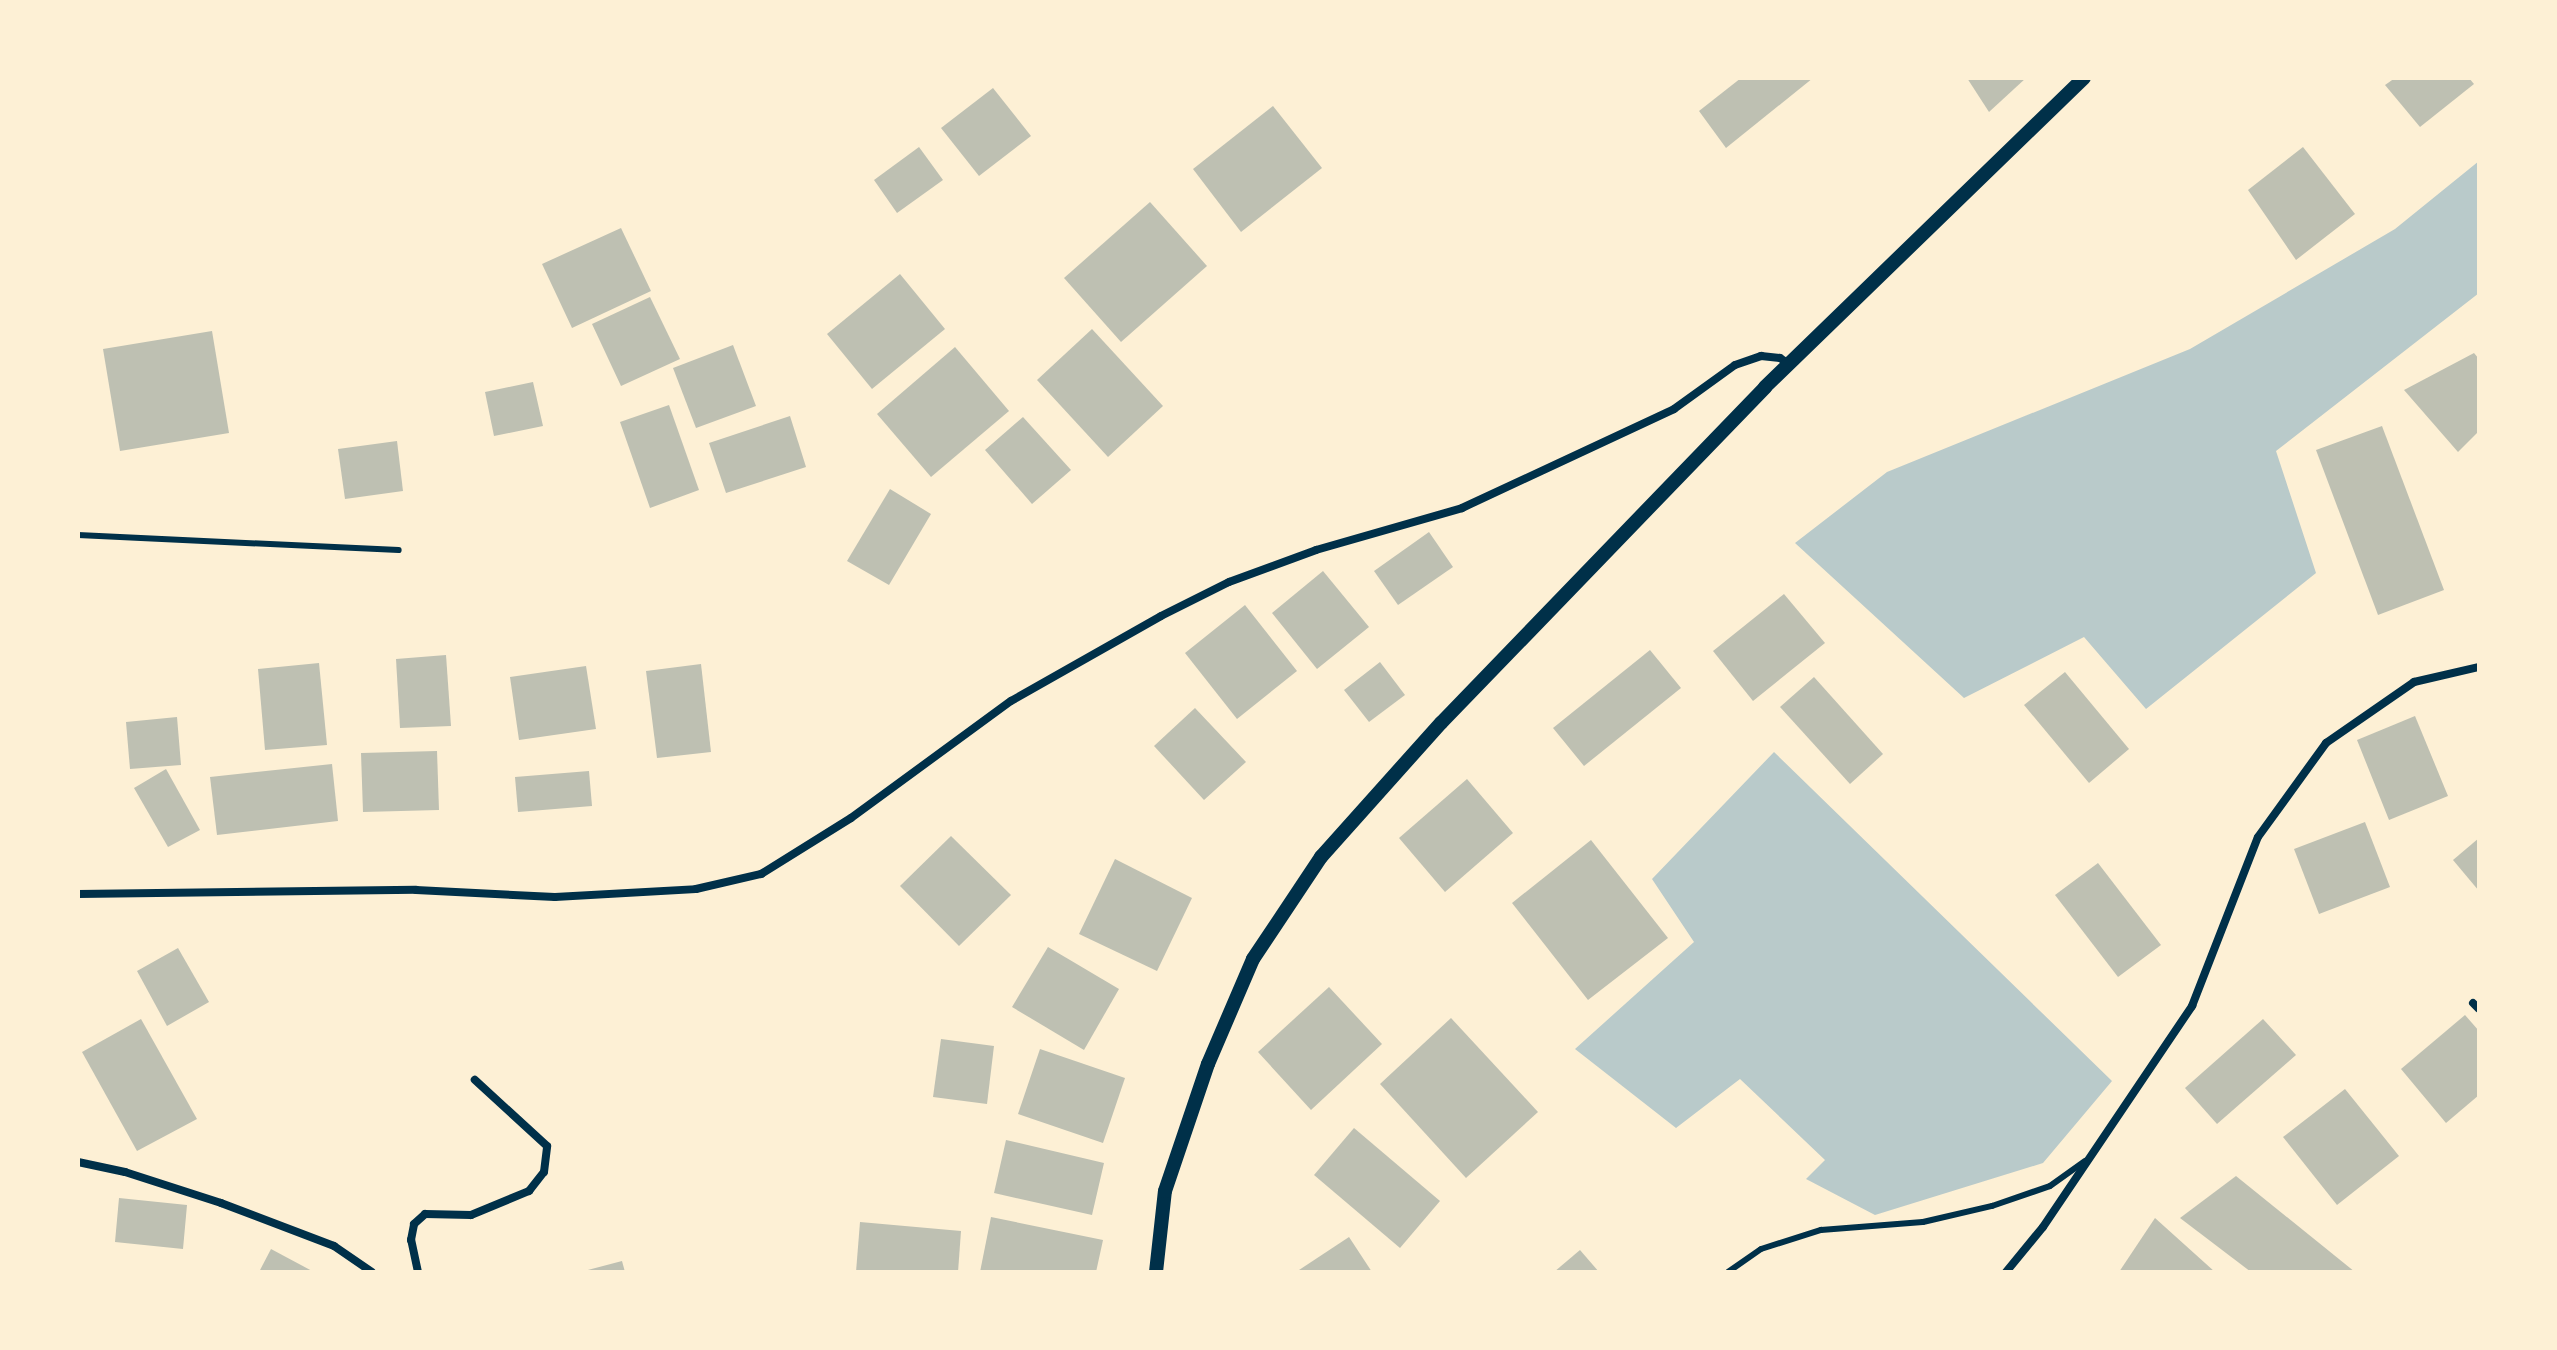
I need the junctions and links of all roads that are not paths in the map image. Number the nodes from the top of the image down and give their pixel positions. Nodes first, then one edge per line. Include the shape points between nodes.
1 (2084, 78) edge
2 (1789, 364) junction
3 (78, 535) edge
4 (399, 550) dead end
5 (2479, 667) edge
6 (78, 894) edge
7 (475, 1080) dead end
8 (2089, 1159) junction
9 (78, 1162) edge
10 (372, 1272) edge
11 (418, 1272) edge
12 (1156, 1272) edge
13 (1728, 1272) edge
14 (2006, 1272) edge

1 - 2 street
2 - 6 street via 1761,356 1735,365 1674,409 1462,508 1316,550 1174,609 1011,701 851,818 761,874 696,889 555,897 416,890
2 - 12 street via 1441,723 1321,857 1253,959 1208,1064 1165,1191
3 - 4 lane
5 - 8 street via 2414,682 2326,743 2258,837 2192,1006
7 - 11 street via 547,1146 544,1172 529,1191 471,1215 425,1214 414,1224 411,1240
8 - 13 lane via 2050,1186 1992,1206 1923,1222 1821,1230 1761,1249
8 - 14 street
9 - 10 street via 221,1203 334,1246

